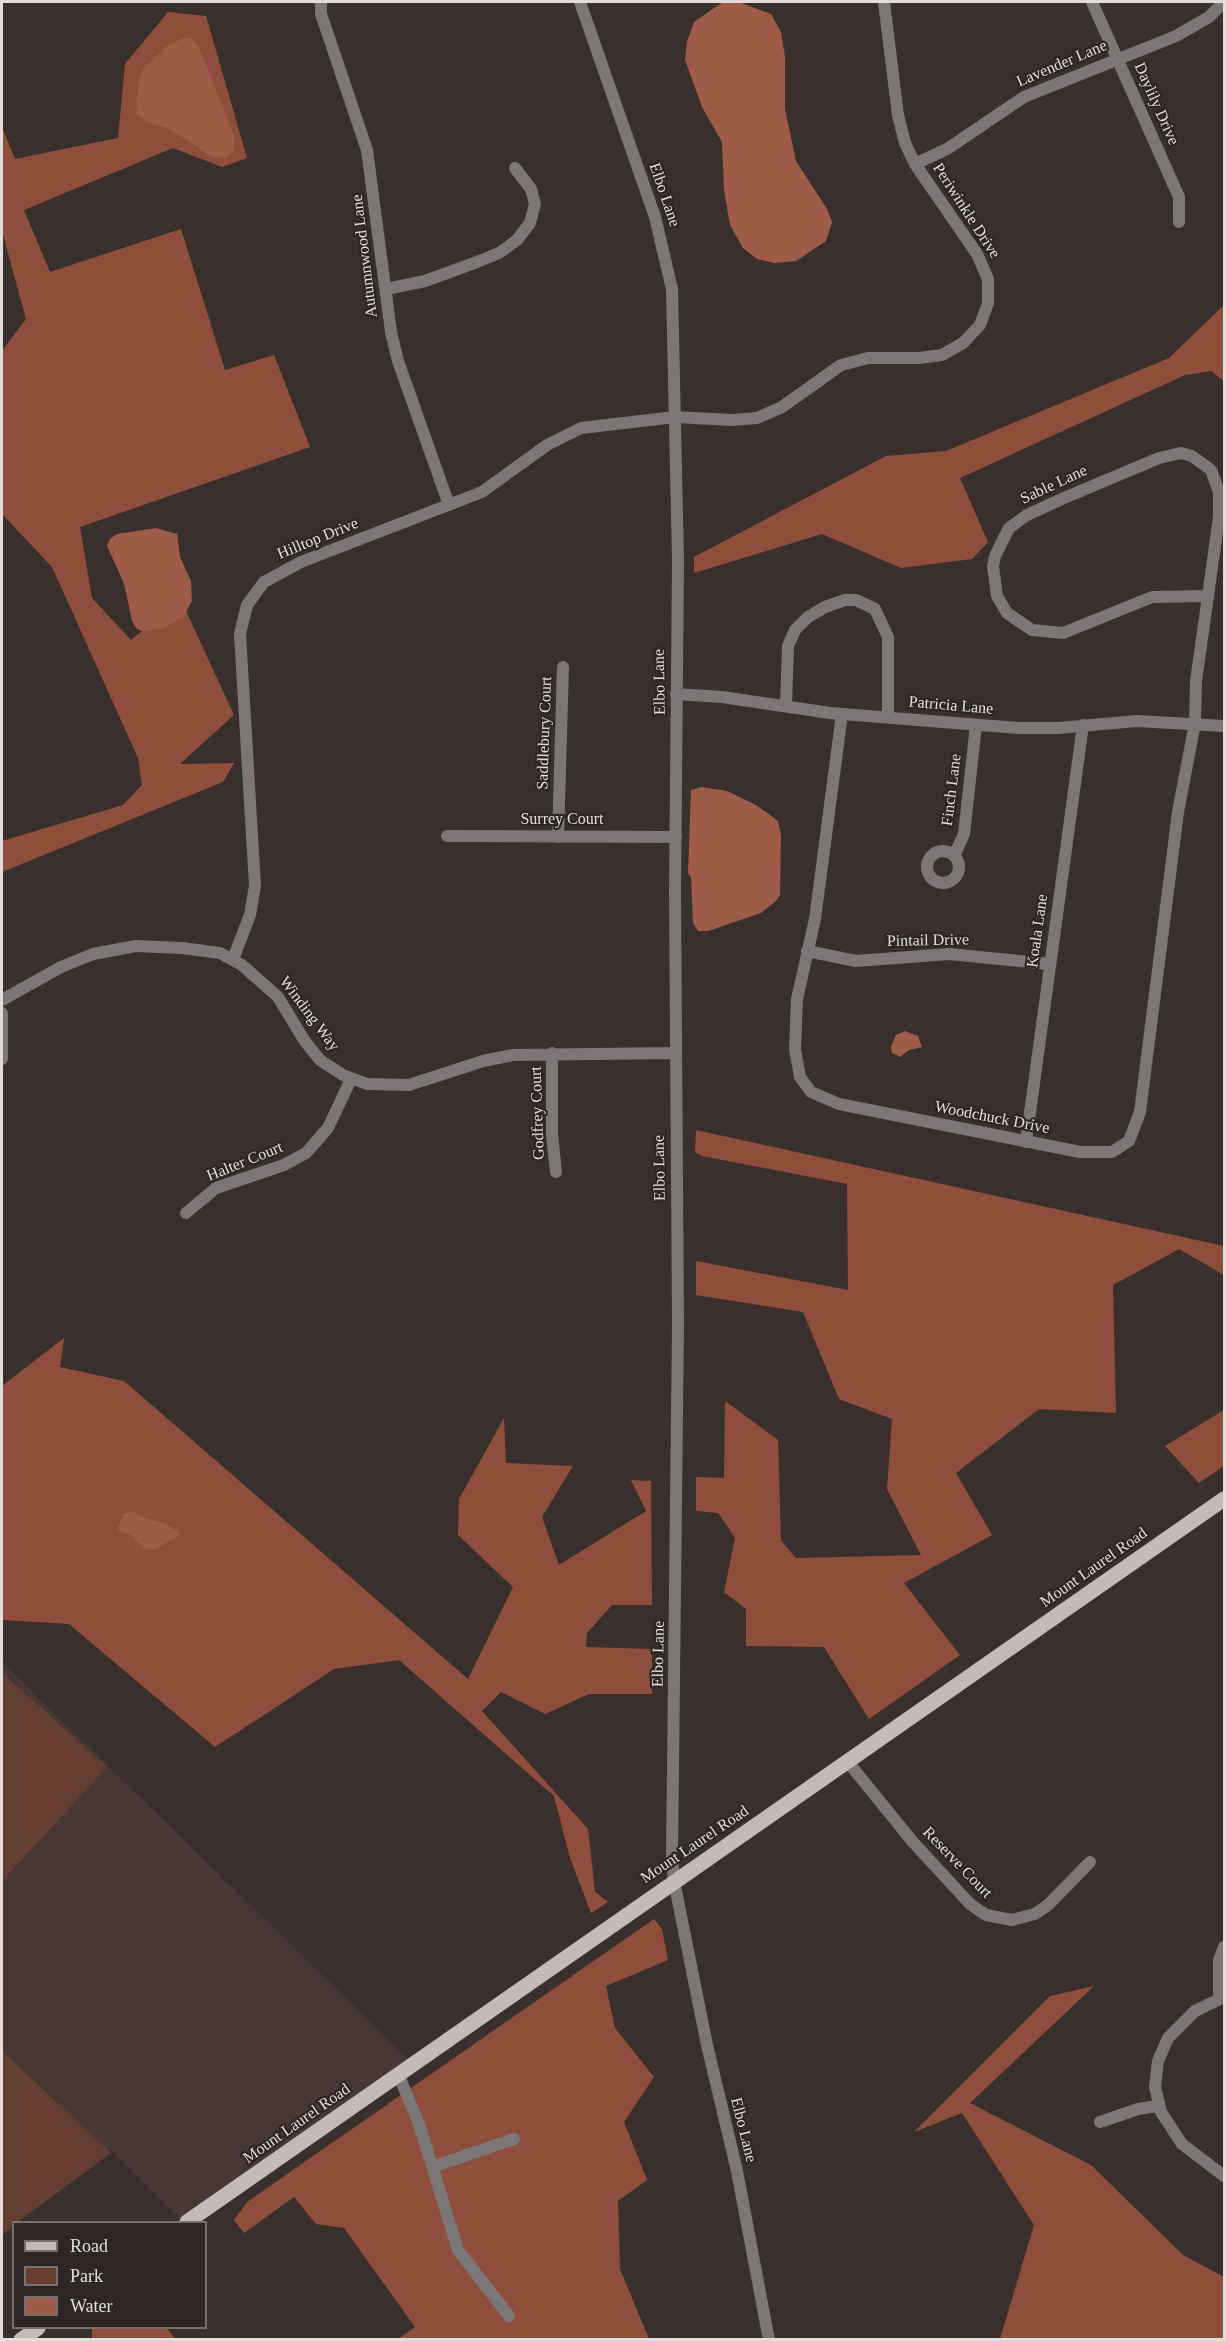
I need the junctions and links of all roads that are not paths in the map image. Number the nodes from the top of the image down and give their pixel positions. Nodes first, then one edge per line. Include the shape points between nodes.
1 (321, 2) edge
2 (580, 2) edge
3 (884, 2) edge
4 (1092, 2) edge
5 (1224, 2) edge
6 (1118, 58) junction
7 (915, 164) junction
8 (515, 168) dead end
9 (1179, 222) dead end
10 (386, 289) junction
11 (675, 417) junction
12 (449, 505) junction
13 (1208, 596) junction
14 (563, 667) dead end
15 (676, 694) junction
16 (786, 705) junction
17 (842, 714) junction
18 (888, 717) junction
19 (1195, 723) junction
20 (976, 725) junction
21 (1083, 725) junction
22 (1224, 726) edge
23 (447, 836) dead end
24 (558, 837) junction
25 (676, 837) junction
26 (954, 856) dead end
27 (807, 951) junction
28 (233, 959) junction
29 (1050, 964) junction
30 (2, 1000) edge
31 (2, 1013) edge
32 (552, 1053) junction
33 (675, 1053) junction
34 (2, 1059) edge
35 (351, 1079) junction
36 (1026, 1142) junction
37 (556, 1172) dead end
38 (186, 1214) dead end
39 (1224, 1498) edge
40 (848, 1762) junction
41 (1090, 1862) dead end
42 (674, 1881) junction
43 (1224, 1947) edge
44 (1222, 1998) edge
45 (399, 2076) junction
46 (1158, 2106) junction
47 (1100, 2122) dead end
48 (514, 2139) dead end
49 (432, 2167) junction
50 (1224, 2176) edge
51 (190, 2221) edge
52 (509, 2316) dead end
53 (37, 2329) edge
54 (21, 2340) edge
55 (769, 2340) edge

1 - 10 street, Autumnwood Lane via 321,14 367,150
2 - 11 street, Elbo Lane via 655,217 667,265 674,313
3 - 7 street, Periwinkle Drive via 900,129
4 - 6 street, Daylily Drive
5 - 6 street, Lavender Lane via 1193,27
6 - 7 street, Lavender Lane via 1024,97 947,149
6 - 9 street, Daylily Drive via 1179,197
7 - 11 street, Periwinkle Drive via 967,237 988,279 988,303 980,326 972,335 953,350 930,357 881,357 842,365 782,407 757,418
8 - 10 street via 531,189 535,204 530,223 517,240 477,262 425,281
10 - 12 street, Autumnwood Lane via 398,361
11 - 12 street, Hilltop Drive via 575,430 547,445 482,492
11 - 15 street, Elbo Lane
12 - 28 street, Hilltop Drive via 275,574 247,605 240,634 255,886 250,915
13 - 13 street, Sable Lane via 1219,492 1211,470 1181,453 1149,462 1017,521 1009,528 993,566 994,587 1007,613 1023,626 1042,633 1075,630 1152,597
13 - 19 street, Sable Lane via 1196,681
14 - 24 street, Saddlebury Court
15 - 16 street, Patricia Lane
15 - 25 street, Elbo Lane
16 - 17 street, Patricia Lane
16 - 18 street via 788,646 795,630 825,607 856,600 875,609 888,637
17 - 18 street, Patricia Lane
17 - 27 street, Woodchuck Drive
18 - 20 street, Patricia Lane
19 - 21 street, Patricia Lane via 1137,721
19 - 22 street, Patricia Lane
19 - 36 street, Woodchuck Drive via 1178,812 1134,1132 1121,1148 1101,1154
20 - 21 street, Patricia Lane
20 - 26 street, Finch Lane via 964,834
21 - 29 street, Koala Lane
23 - 24 street, Surrey Court
24 - 25 street, Surrey Court
25 - 33 street, Elbo Lane
27 - 29 street, Pintail Drive via 856,961 949,954
27 - 36 street, Woodchuck Drive via 797,999 795,1049 800,1077 811,1092 839,1104
28 - 30 street, Winding Way via 220,953 182,948 115,949 62,967
28 - 35 street, Winding Way via 274,993 321,1060
29 - 36 street, Koala Lane
31 - 34 street
32 - 33 street, Winding Way
32 - 35 street, Winding Way via 498,1058 409,1085 381,1086
32 - 37 street, Godfrey Court
33 - 42 street, Elbo Lane via 678,1324
35 - 38 street, Halter Court via 328,1128 306,1153 279,1167 216,1188
39 - 40 main road, Mount Laurel Road
40 - 41 street, Reserve Court via 907,1835 970,1904 986,1915 1012,1920 1035,1914
40 - 42 main road, Mount Laurel Road
42 - 45 main road, Mount Laurel Road
42 - 55 street, Elbo Lane via 757,2265
43 - 44 street via 1219,1960
44 - 46 street via 1195,2011 1168,2038 1155,2074
45 - 49 street
45 - 51 main road, Mount Laurel Road
46 - 47 street
46 - 50 street via 1182,2144
48 - 49 street
49 - 52 street via 458,2250
53 - 54 main road

